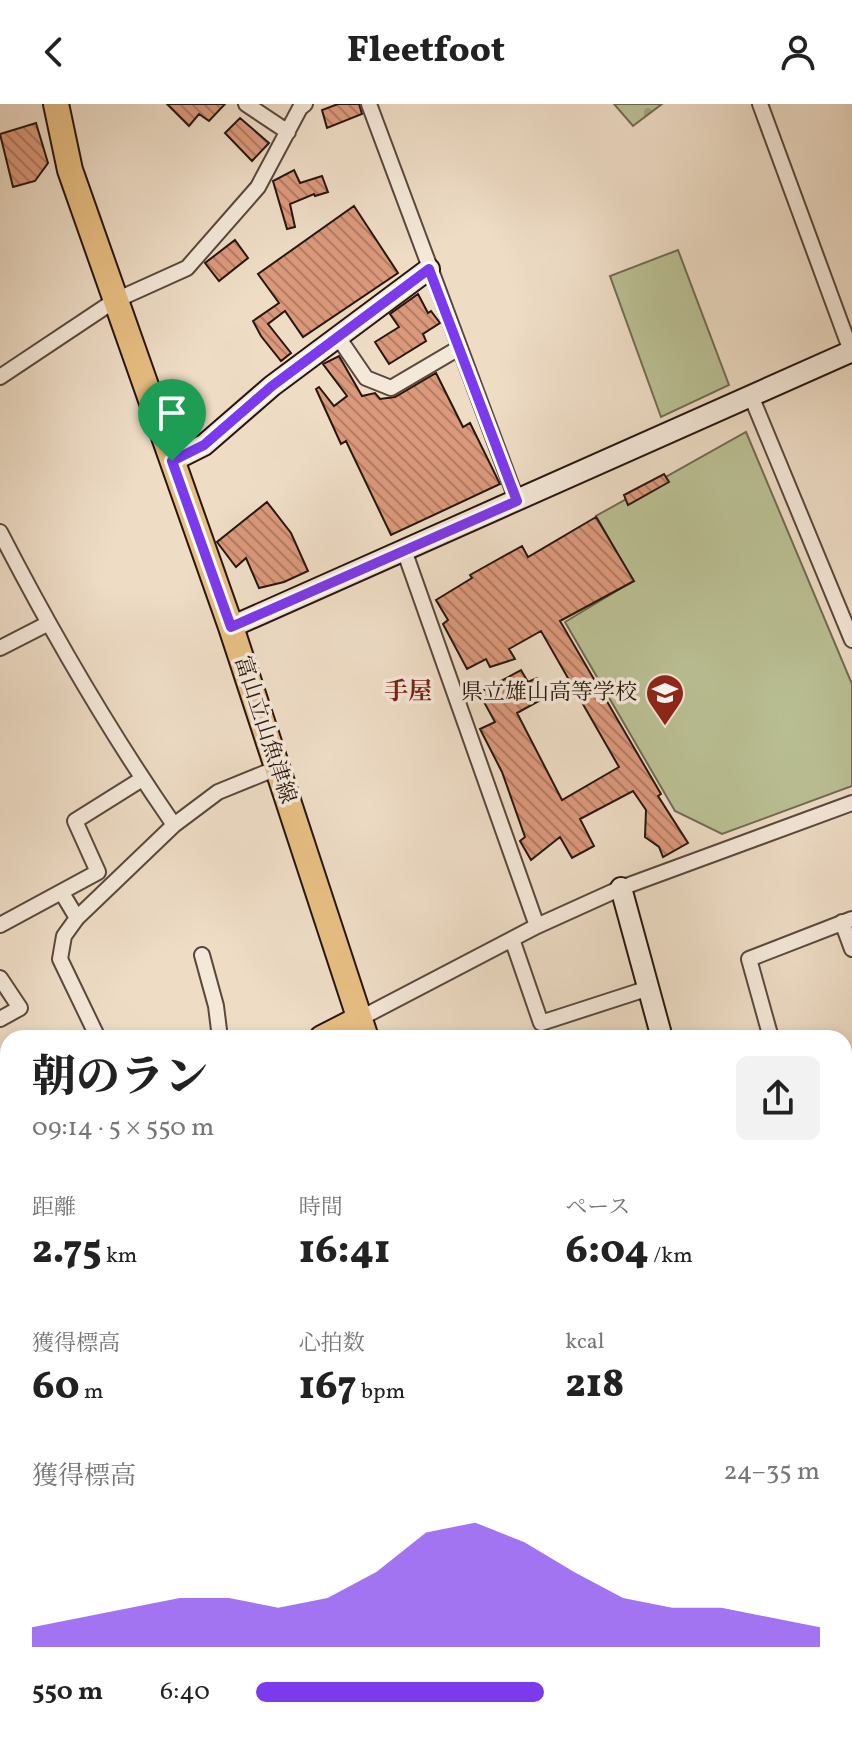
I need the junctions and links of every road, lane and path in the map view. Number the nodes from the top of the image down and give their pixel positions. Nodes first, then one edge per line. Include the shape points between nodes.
1 (56, 104) edge
2 (246, 104) edge
3 (305, 104) edge
4 (369, 104) edge
5 (760, 104) edge
6 (288, 132) junction
7 (429, 269) junction
8 (114, 301) junction
9 (338, 337) junction
10 (459, 348) junction
11 (852, 351) edge
12 (0, 377) edge
13 (751, 396) junction
14 (172, 461) junction
15 (517, 501) junction
16 (0, 532) edge
17 (404, 550) junction
18 (47, 624) junction
19 (231, 627) junction
20 (852, 640) edge
21 (0, 648) edge
22 (277, 768) junction
23 (142, 779) junction
24 (852, 803) edge
25 (174, 825) junction
26 (621, 888) junction
27 (62, 893) junction
28 (77, 918) junction
29 (847, 921) edge
30 (0, 925) edge
31 (537, 926) junction
32 (512, 939) junction
33 (852, 949) edge
34 (202, 955) dead end
35 (0, 978) edge
36 (649, 988) junction
37 (0, 1019) edge
38 (362, 1029) edge
39 (94, 1030) edge
40 (219, 1030) edge
41 (660, 1030) edge
42 (769, 1030) edge

1 - 8 main road, 富山立山魚津線 via 70,170
2 - 6 street
3 - 6 street
4 - 7 street
5 - 11 street
6 - 8 street via 258,187 187,268
7 - 9 street
7 - 10 street
8 - 12 street
8 - 14 main road, 富山立山魚津線
9 - 10 street via 366,378 391,388
9 - 14 street via 204,445
10 - 15 street
11 - 13 street
13 - 15 street
13 - 20 street
14 - 19 main road, 富山立山魚津線
15 - 17 street
16 - 18 street
17 - 19 street
17 - 31 street
18 - 21 street
18 - 23 street
19 - 22 main road, 富山立山魚津線
22 - 25 street via 218,792
22 - 38 main road, 富山立山魚津線
23 - 25 street
23 - 27 street via 75,821 98,872
24 - 26 street
25 - 28 street
26 - 31 street
26 - 36 street
27 - 28 street
27 - 30 street
28 - 39 street via 64,936 60,959
29 - 33 street
29 - 42 street via 749,959
31 - 32 street
32 - 36 street via 541,1023
32 - 38 street
34 - 40 street
35 - 37 street via 20,1008
36 - 41 street

